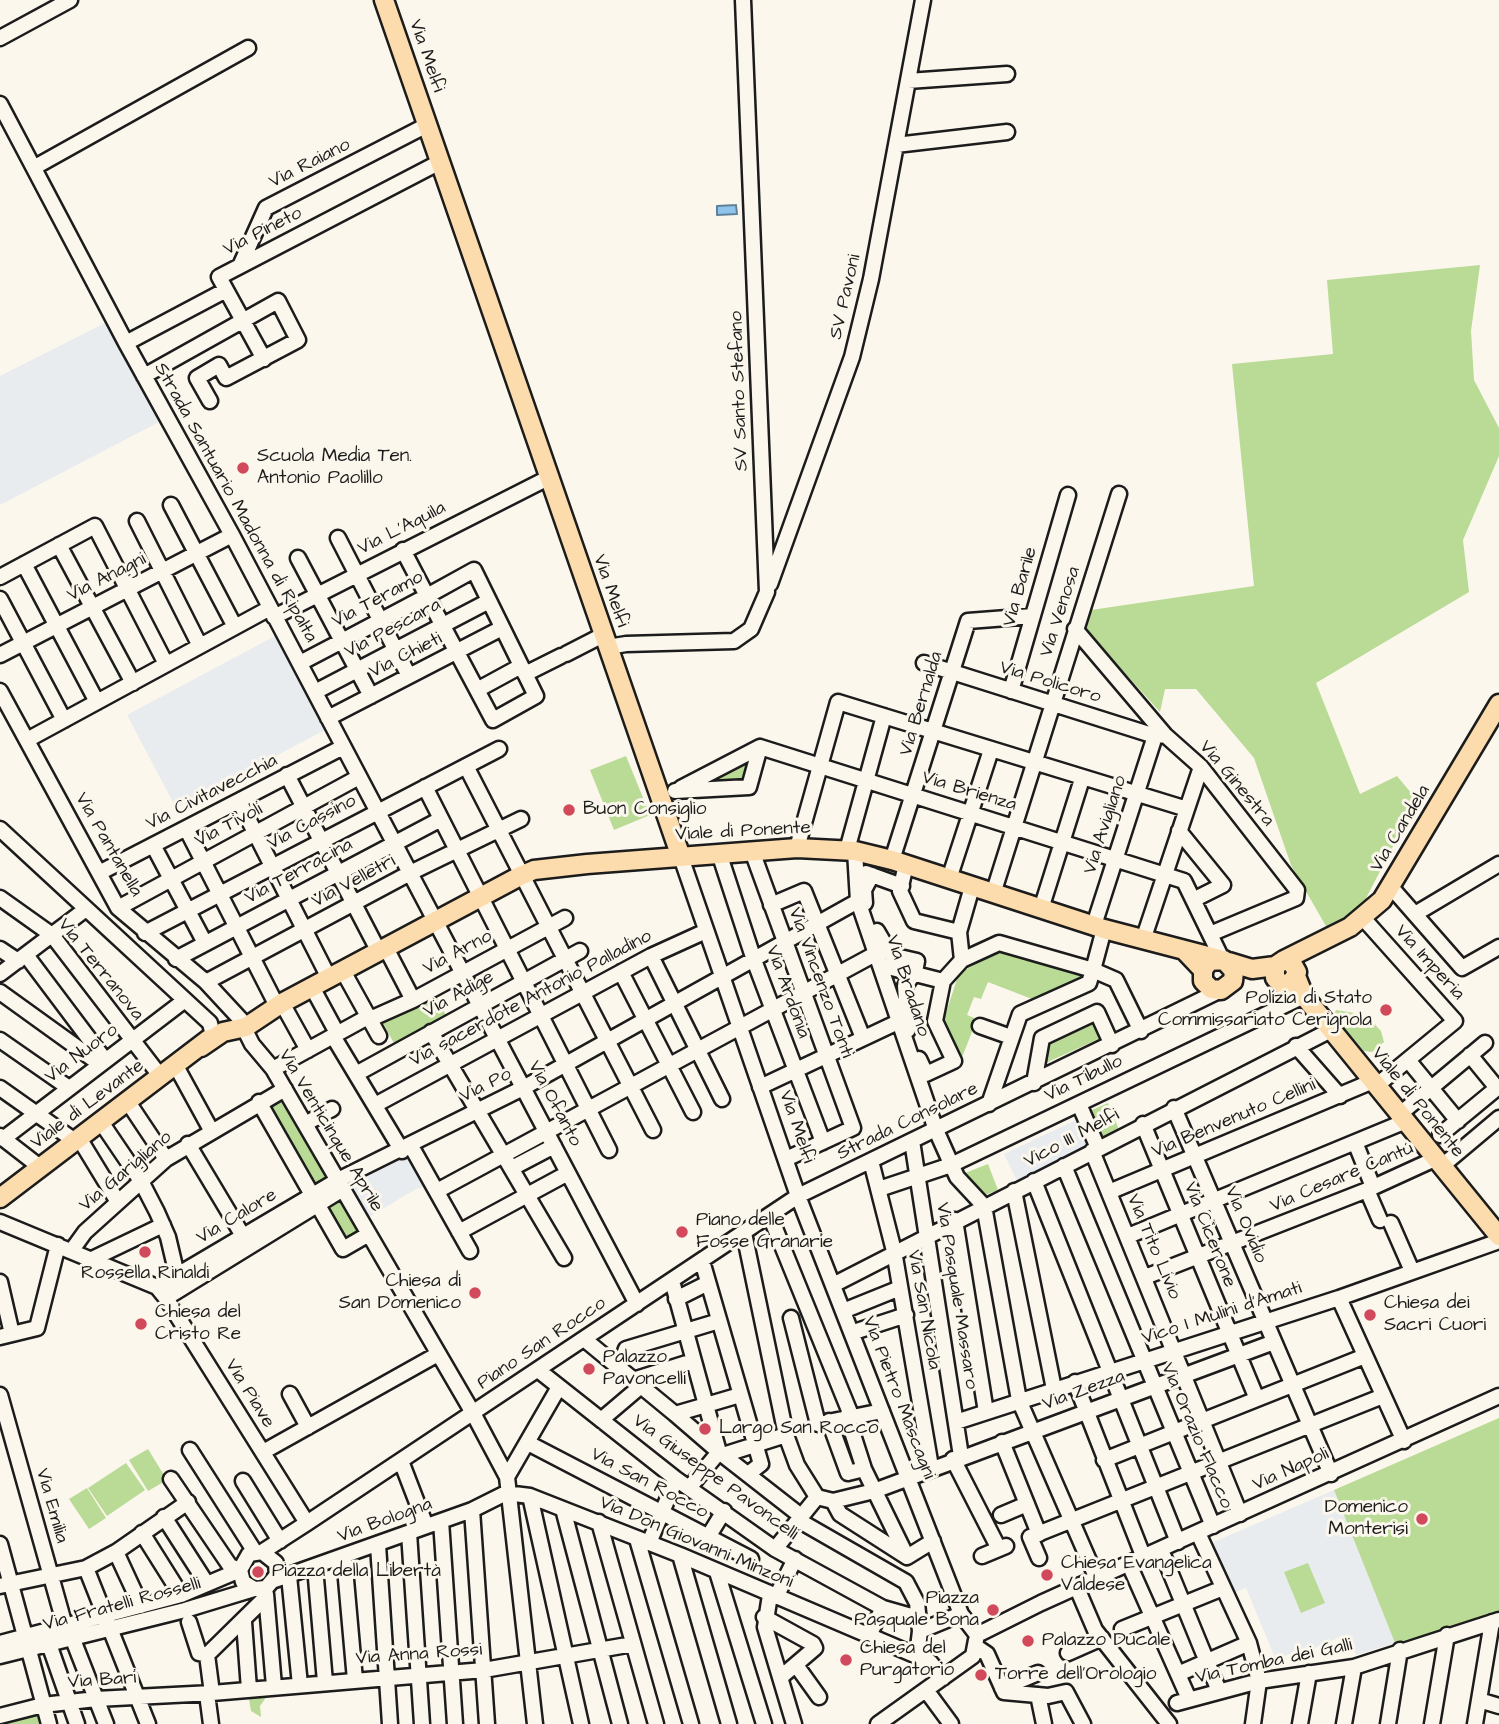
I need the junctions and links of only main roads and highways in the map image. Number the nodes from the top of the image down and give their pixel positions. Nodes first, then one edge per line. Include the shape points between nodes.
1 (384, 0) edge
2 (1499, 704) edge
3 (681, 857) junction
4 (1223, 960) junction
5 (1196, 962) junction
6 (1285, 972) junction
7 (1226, 988) junction
8 (246, 1025) joint
9 (0, 1198) edge
10 (1499, 1238) edge

1 - 3 main road, Via Melfi via 606,641 667,794
2 - 6 main road, Via Candela via 1391,887 1363,918 1311,948
3 - 5 main road, Viale di Ponente via 797,848 899,862 1143,940
3 - 8 main road, Viale di Ponente via 550,867 520,876
4 - 5 main road, Viale di Ponente
4 - 6 main road, Viale di Ponente
4 - 7 main road via 1234,971
5 - 7 main road, Viale di Ponente via 1206,985
6 - 7 main road
6 - 10 main road, Viale di Ponente
8 - 9 main road, Viale di Levante via 214,1034

